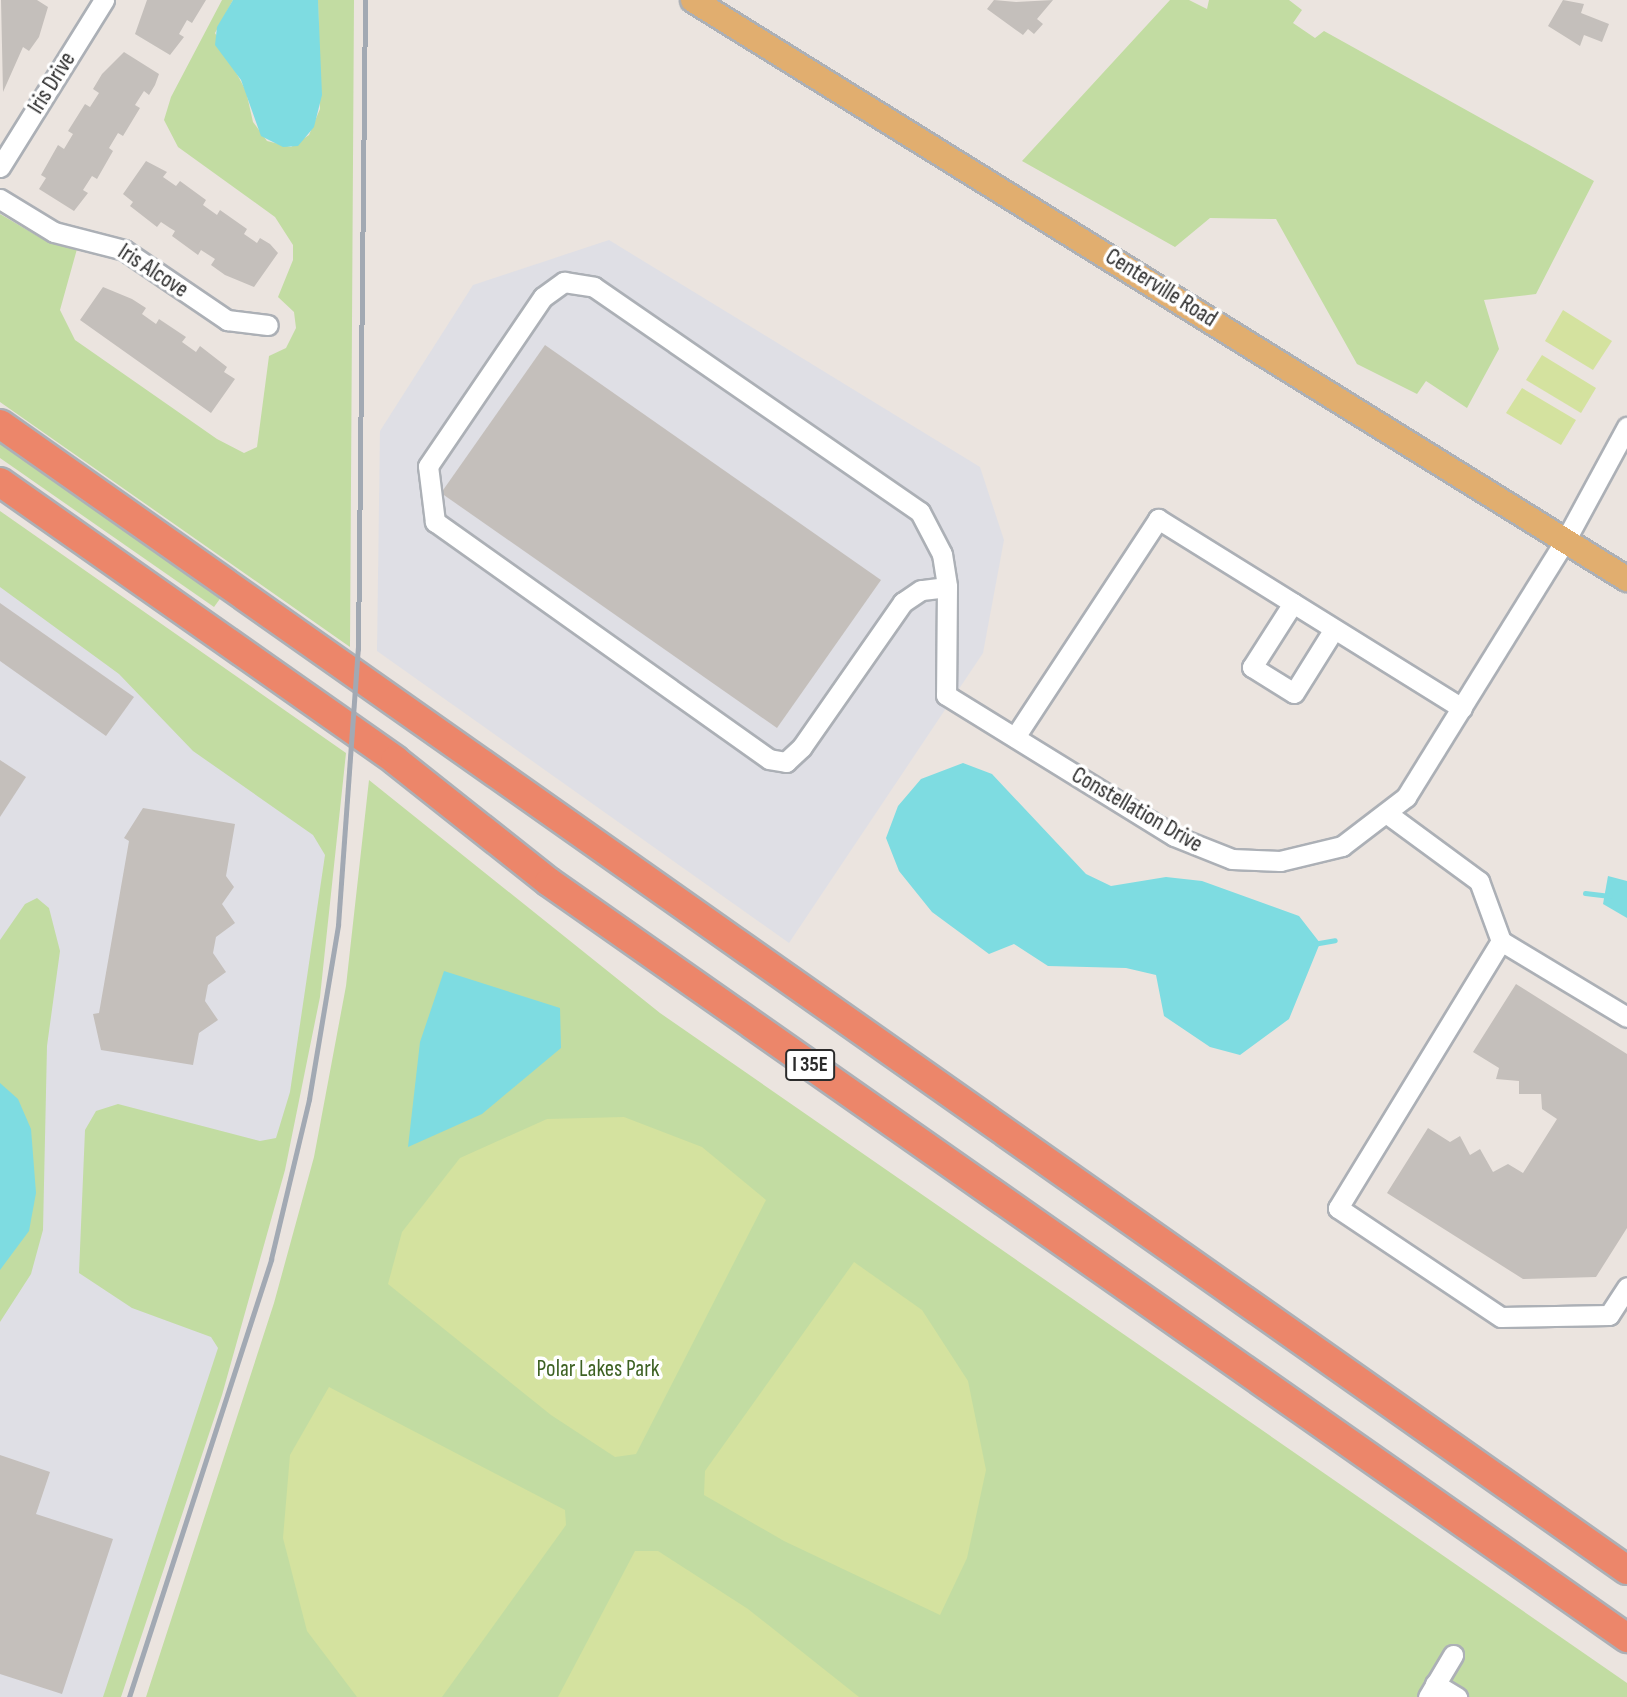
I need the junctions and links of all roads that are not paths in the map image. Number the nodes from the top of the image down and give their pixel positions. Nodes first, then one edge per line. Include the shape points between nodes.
1 (104, 0) edge
2 (693, 0) edge
3 (0, 167) edge
4 (0, 199) edge
5 (268, 326) dead end
6 (0, 424) edge
7 (1627, 427) edge
8 (0, 482) edge
9 (1565, 541) junction
10 (1627, 579) edge
11 (947, 587) junction
12 (1293, 603) junction
13 (1334, 629) junction
14 (1462, 708) junction
15 (1015, 737) junction
16 (1389, 815) junction
17 (1501, 941) junction
18 (1627, 1017) edge
19 (1627, 1287) edge
20 (1627, 1570) edge
21 (1627, 1638) edge
22 (1453, 1655) dead end
23 (1432, 1690) edge
24 (1457, 1697) edge

1 - 3 street, Iris Drive
2 - 9 main road, Centerville Road
4 - 5 street, Iris Alcove via 54,232 124,250 227,320
6 - 20 highway, I 35E
7 - 9 street, Constellation Drive
8 - 21 highway, I 35E via 395,760 549,882
9 - 10 main road, Centerville Road
9 - 14 street, Constellation Drive
11 - 11 street via 942,554 919,512 594,287 564,282 543,297 428,466 435,522 769,759 786,762 802,747 903,602 921,590
11 - 15 street, Constellation Drive via 946,695
12 - 13 street
12 - 13 street via 1252,667 1294,693
12 - 15 street via 1158,519
13 - 14 street
14 - 16 street, Constellation Drive via 1421,777
15 - 16 street, Constellation Drive via 1174,836 1232,859 1270,862 1316,856 1364,834
16 - 17 street via 1479,881
17 - 18 street
17 - 19 street via 1338,1208 1501,1317 1609,1315
22 - 23 street
23 - 24 street

